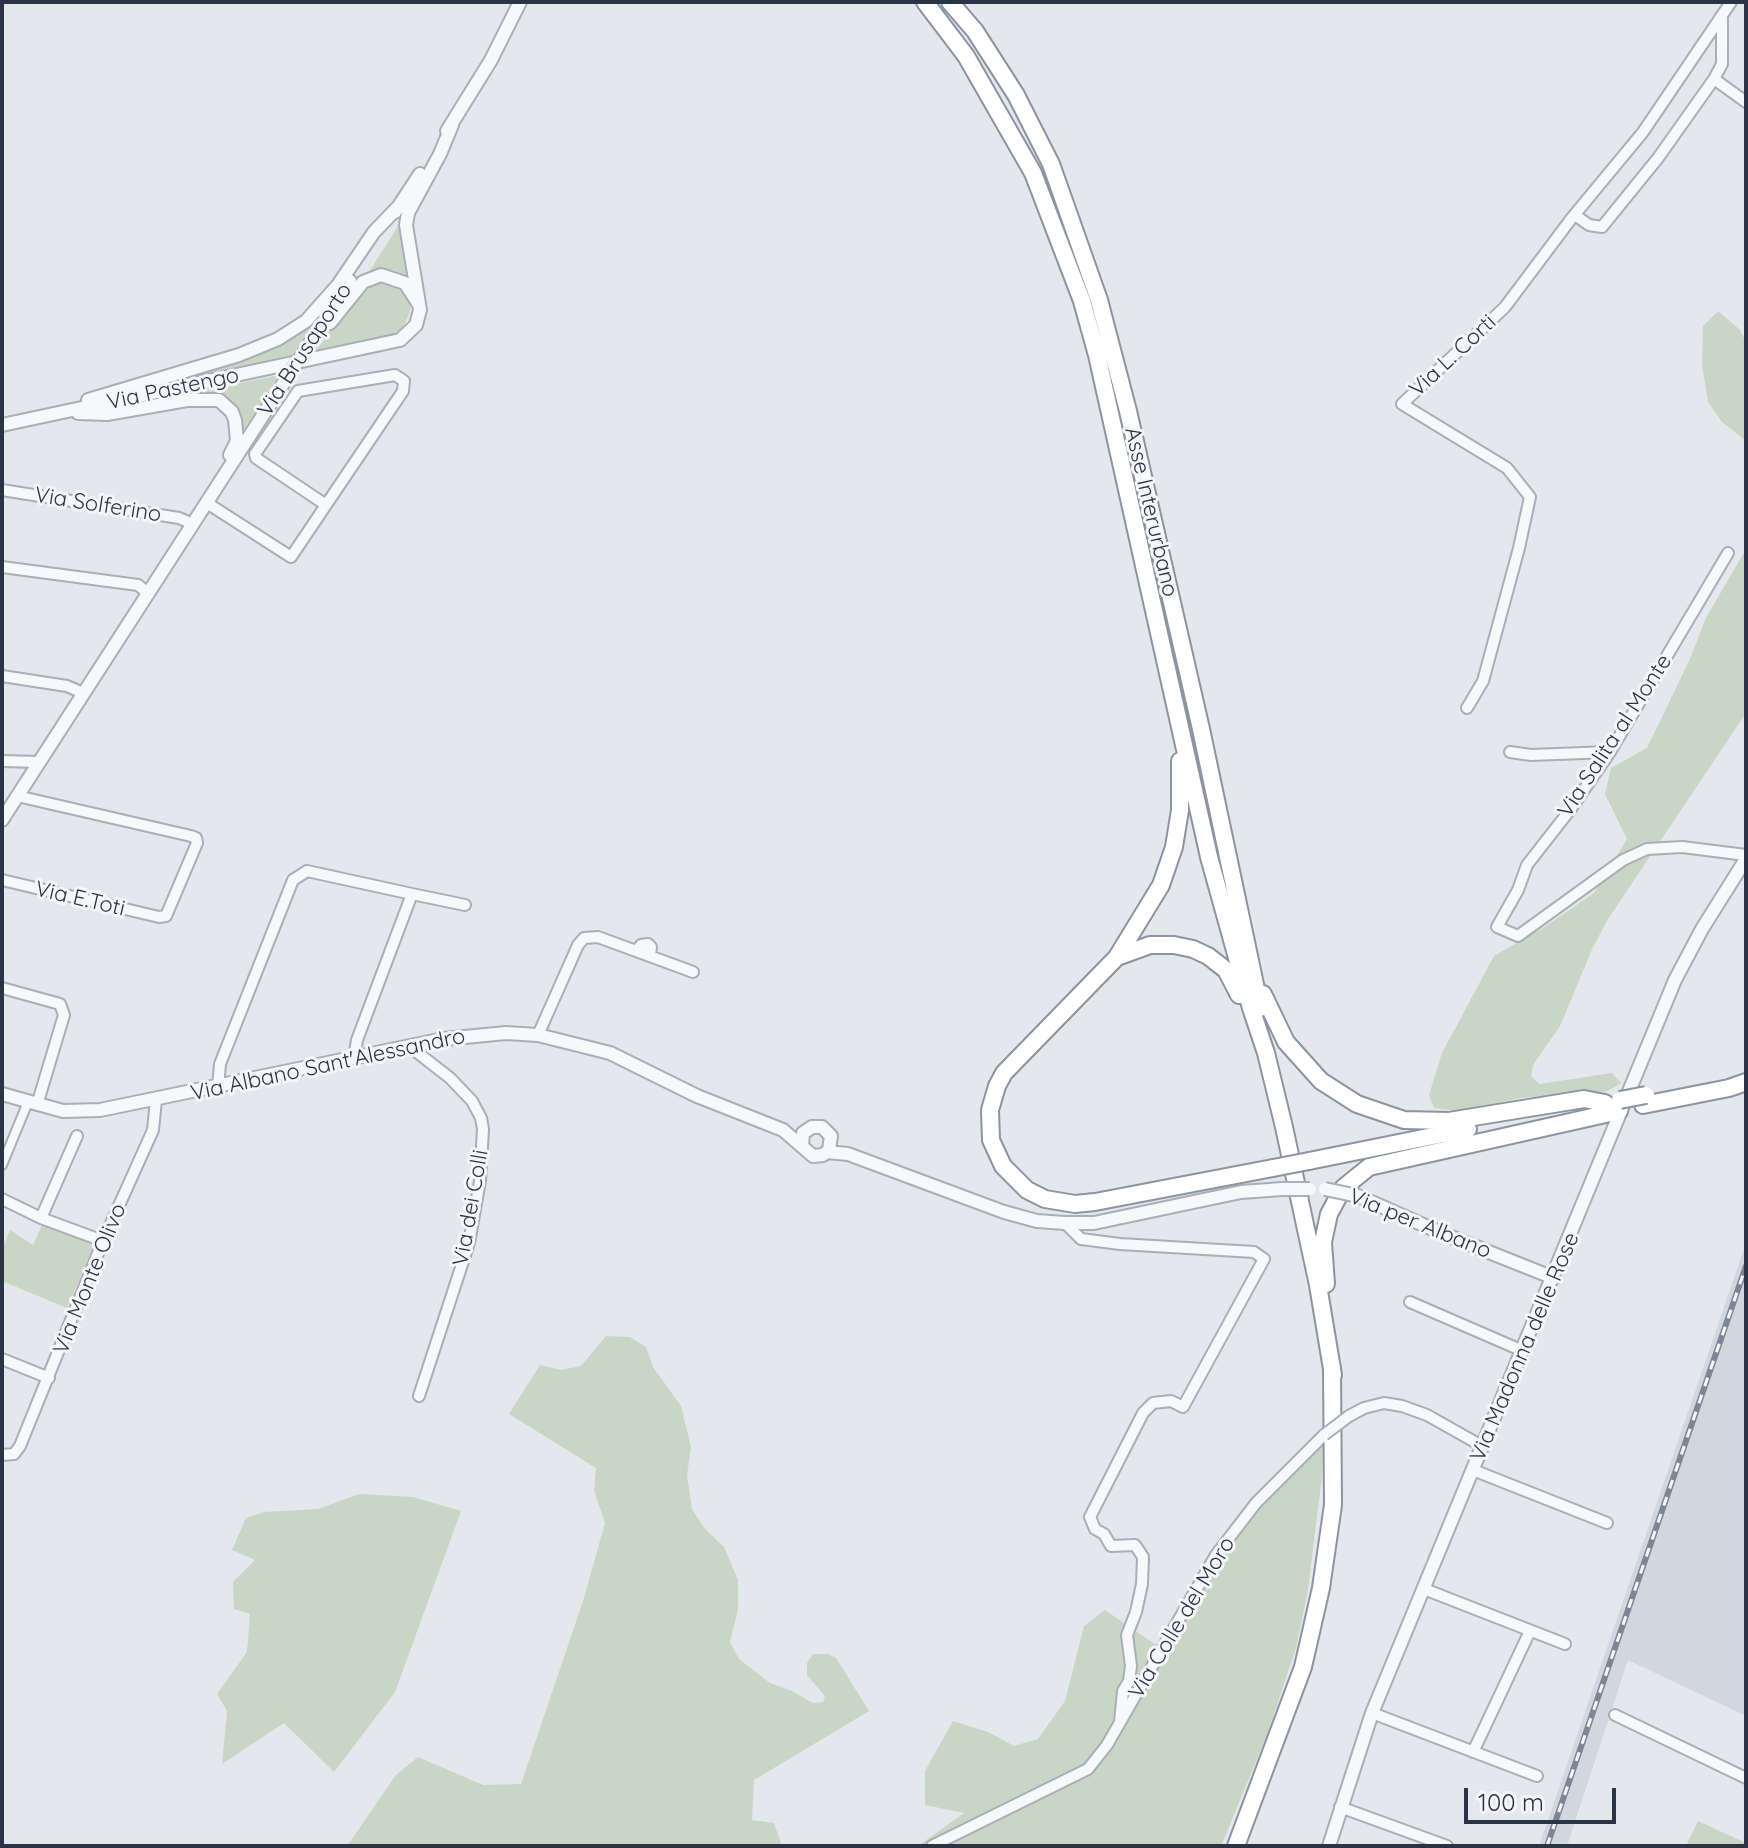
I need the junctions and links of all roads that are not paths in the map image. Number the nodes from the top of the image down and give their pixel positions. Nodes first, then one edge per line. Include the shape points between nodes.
1 (520, 2) edge
2 (913, 2) edge
3 (925, 2) edge
4 (950, 2) edge
5 (1731, 2) edge
6 (1722, 18) junction
7 (966, 56) junction
8 (1714, 79) junction
9 (1746, 102) edge
10 (452, 125) junction
11 (399, 206) junction
12 (1575, 215) junction
13 (420, 310) junction
14 (308, 345) junction
15 (55, 413) junction
16 (2, 425) edge
17 (2, 490) edge
18 (209, 499) junction
19 (326, 505) junction
20 (193, 524) junction
21 (1728, 553) dead end
22 (2, 567) edge
23 (1148, 583) junction
24 (148, 593) junction
25 (2, 676) edge
26 (83, 693) junction
27 (1467, 708) dead end
28 (1510, 752) dead end
29 (1610, 752) junction
30 (2, 761) edge
31 (39, 762) junction
32 (17, 796) junction
33 (2, 820) edge
34 (1746, 857) edge
35 (2, 880) edge
36 (412, 894) junction
37 (465, 905) dead end
38 (1117, 957) junction
39 (1254, 970) junction
40 (693, 972) dead end
41 (2, 988) edge
42 (538, 1035) junction
43 (409, 1046) junction
44 (1266, 1053) junction
45 (354, 1058) junction
46 (1746, 1076) edge
47 (1746, 1082) edge
48 (218, 1087) junction
49 (2, 1094) edge
50 (156, 1100) junction
51 (1645, 1100) junction
52 (32, 1103) junction
53 (1615, 1105) junction
54 (1284, 1127) junction
55 (808, 1129) junction
56 (783, 1130) junction
57 (77, 1136) dead end
58 (831, 1138) junction
59 (802, 1146) junction
60 (827, 1152) junction
61 (848, 1154) junction
62 (2, 1165) edge
63 (2, 1199) edge
64 (41, 1218) junction
65 (1065, 1223) junction
66 (103, 1241) junction
67 (1554, 1278) junction
68 (1410, 1302) dead end
69 (1523, 1351) junction
70 (2, 1359) edge
71 (1333, 1375) junction
72 (49, 1378) junction
73 (419, 1396) dead end
74 (1482, 1446) junction
75 (8, 1454) edge
76 (1473, 1470) junction
77 (1607, 1523) dead end
78 (1424, 1589) junction
79 (1530, 1631) junction
80 (1565, 1644) dead end
81 (1372, 1713) junction
82 (1615, 1715) dead end
83 (1120, 1722) junction
84 (1473, 1752) junction
85 (1537, 1776) dead end
86 (1746, 1778) edge
87 (1340, 1807) junction
88 (932, 1846) edge
89 (1236, 1846) edge
90 (1329, 1846) edge
91 (1447, 1846) edge

1 - 10 street, Via Brusaporto
2 - 7 highway
3 - 7 highway, Asse Interurbano
4 - 39 highway, Asse Interurbano via 1016,95 1051,164 1099,300
5 - 6 street, Via L. Corti
6 - 8 street via 1722,64
6 - 12 street, Via L. Corti via 1643,132
7 - 23 highway, Asse Interurbano via 1033,173 1070,268 1097,355
8 - 9 street
8 - 12 street via 1602,227
10 - 11 street, Via Brusaporto
10 - 13 street via 406,225
11 - 14 street, Via Brusaporto
11 - 15 street via 306,321 278,339
12 - 27 street, Via L. Corti via 1499,313 1402,404 1507,468 1530,497 1483,681
13 - 14 street via 405,283 389,276 371,278
13 - 15 street, Via Pastengo via 416,325 400,340
14 - 18 street, Via Brusaporto, bridge
15 - 16 street, Via Pastengo
15 - 18 street via 107,414 219,400 232,412 237,441
17 - 20 street, Via Solferino
18 - 19 street via 291,557
18 - 20 street, Via Brusaporto
19 - 19 street via 403,391 400,377 298,391 255,454
20 - 24 street, Via Brusaporto
21 - 29 street, Via Salita al Monte
22 - 24 street via 138,585
23 - 38 highway via 1148,614 1181,766 1180,810 1161,885
23 - 44 highway via 1209,857
24 - 26 street, Via Brusaporto
25 - 26 street
26 - 31 street, Via Brusaporto
28 - 29 street
29 - 34 street, Via Salita al Monte via 1527,865 1497,927 1518,936 1623,860 1647,849 1682,847
30 - 31 street
31 - 32 street, Via Brusaporto
32 - 33 street, Via Brusaporto
32 - 35 street, Via E.Toti via 196,838 197,843 166,916
34 - 67 street, Via Madonna delle Rose via 1675,980
36 - 37 street
36 - 45 street
36 - 48 street via 317,871 293,880 220,1064
38 - 53 highway, bridge via 1013,1062 997,1086 990,1110 993,1149 1016,1181 1038,1196 1075,1204 1095,1202
38 - 54 highway via 1150,945 1174,945 1201,953 1226,970 1245,1010 1271,1115
39 - 44 highway, Asse Interurbano
39 - 53 highway via 1286,1042 1321,1081 1357,1104 1404,1120 1449,1121 1584,1099
40 - 42 street via 598,937 584,938
41 - 52 street via 60,1004 64,1015
42 - 43 street, Via Albano Sant'Alessandro via 480,1033
42 - 56 street, Via Albano Sant'Alessandro via 610,1053
43 - 45 street, Via Albano Sant'Alessandro
43 - 73 street, Via dei Colli via 472,1101 483,1129 469,1243
44 - 54 highway
45 - 48 street, Via Albano Sant'Alessandro
46 - 51 highway
47 - 51 highway
48 - 50 street, Via Albano Sant'Alessandro
49 - 52 street, Via Albano Sant'Alessandro
50 - 52 street, Via Albano Sant'Alessandro via 82,1112
50 - 66 street, Via Monte Olivo via 153,1130
51 - 53 highway, bridge
52 - 62 street
53 - 71 highway via 1384,1162 1351,1179 1333,1207 1323,1242
54 - 71 highway
55 - 56 street, Via Albano Sant'Alessandro
55 - 58 street via 822,1127
55 - 59 street
56 - 59 street, Via Albano Sant'Alessandro
57 - 64 street
58 - 60 street
58 - 61 street
59 - 60 street via 813,1156
60 - 61 street
61 - 65 street via 1004,1212
63 - 64 street
64 - 66 street
65 - 67 street, Via per Albano, bridge via 1094,1223 1241,1192 1325,1189 1358,1196
65 - 83 street, Via Colle del Moro via 1081,1239 1254,1252 1264,1259 1183,1407 1171,1401 1153,1403 1143,1413 1090,1517 1111,1546 1135,1545 1143,1557 1139,1598 1127,1635 1131,1666
66 - 72 street, Via Monte Olivo
67 - 69 street, Via Madonna delle Rose
68 - 69 street
69 - 74 street, Via Madonna delle Rose
70 - 72 street
71 - 89 highway via 1333,1505 1321,1588 1303,1667
72 - 75 street, Via Monte Olivo via 20,1446
74 - 76 street, Via Madonna delle Rose
74 - 83 street, Via Colle del Moro, bridge via 1427,1415 1384,1403 1364,1408 1324,1435 1256,1503 1216,1555
76 - 77 street
76 - 78 street, Via Madonna delle Rose
78 - 79 street
78 - 81 street, Via Madonna delle Rose
79 - 80 street
79 - 84 street
81 - 84 street
81 - 87 street, Via Madonna delle Rose
82 - 86 street
83 - 88 street, Via Colle del Moro via 1088,1769
84 - 85 street
87 - 90 street, Via Madonna delle Rose
87 - 91 street

